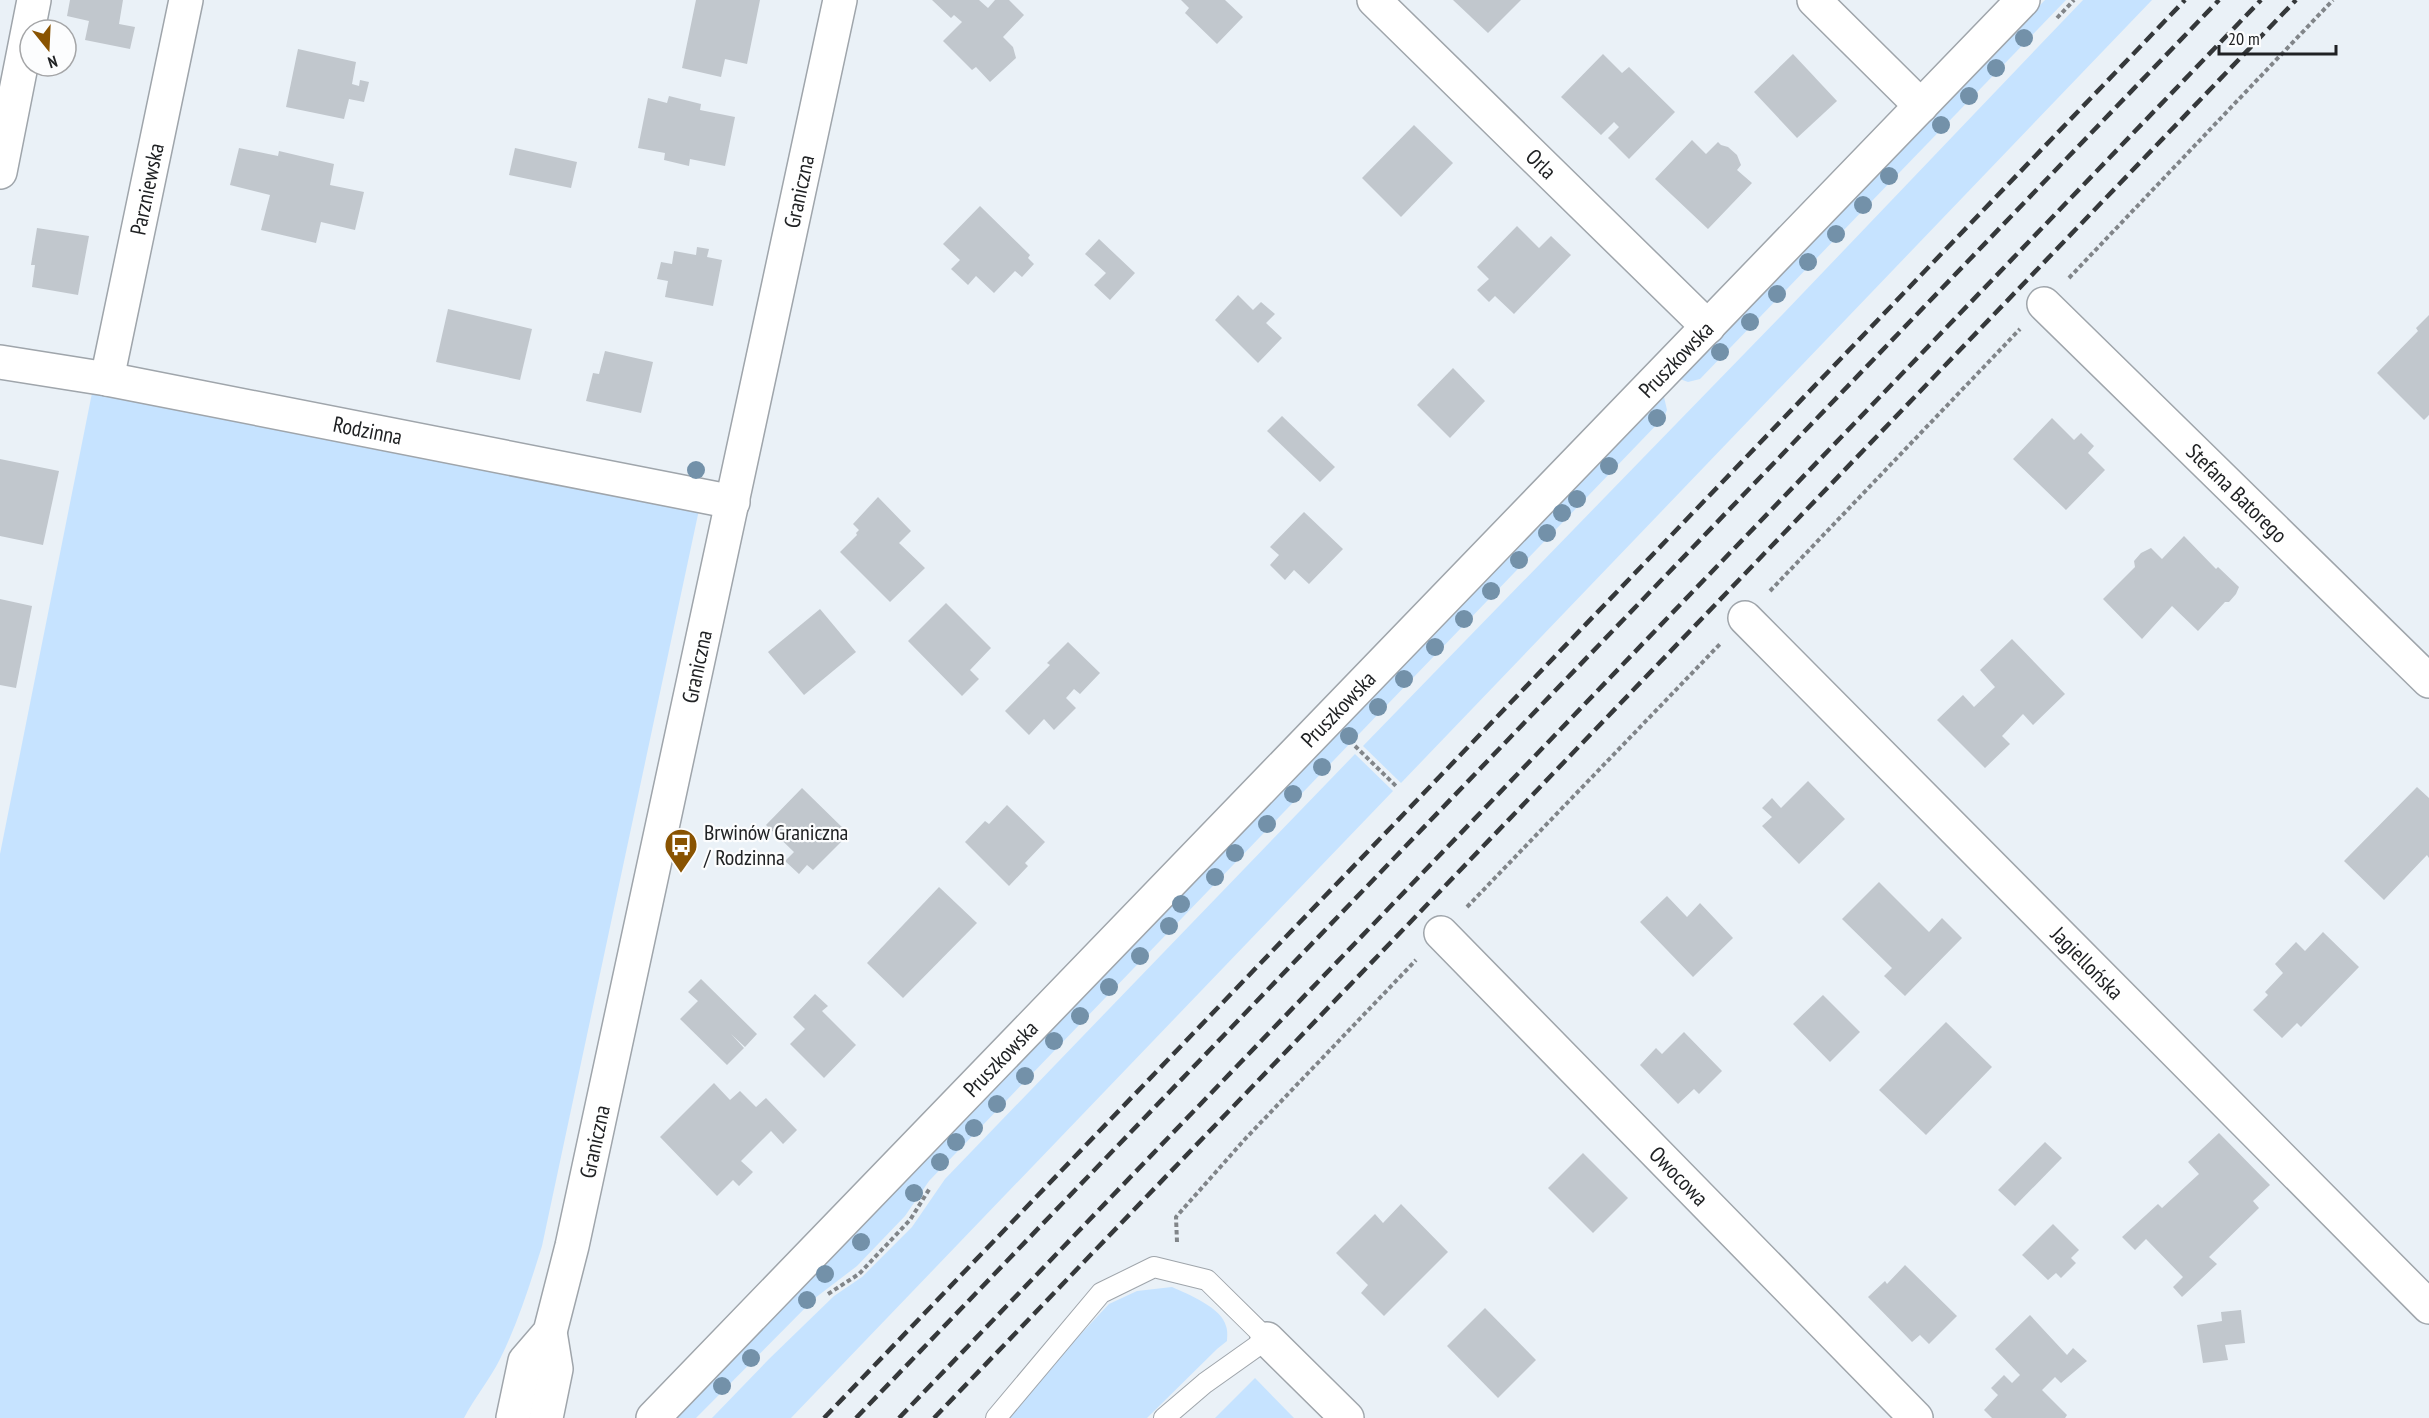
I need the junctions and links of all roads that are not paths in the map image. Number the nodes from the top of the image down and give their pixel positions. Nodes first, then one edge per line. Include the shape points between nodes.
1 (34, 0) edge
2 (186, 0) edge
3 (840, 0) edge
4 (1374, 0) edge
5 (1814, 0) edge
6 (2023, 0) edge
7 (1921, 106) junction
8 (0, 172) edge
9 (2044, 304) dead end
10 (1708, 327) junction
11 (0, 362) edge
12 (107, 380) junction
13 (733, 501) junction
14 (1745, 618) dead end
15 (2429, 681) edge
16 (1441, 933) dead end
17 (2429, 1307) edge
18 (550, 1332) junction
19 (1267, 1339) junction
20 (513, 1418) edge
21 (546, 1418) edge
22 (652, 1418) edge
23 (996, 1418) edge
24 (1164, 1418) edge
25 (1347, 1418) edge
26 (1916, 1418) edge

1 - 8 street
2 - 12 street, Parzniewska
3 - 13 street, Graniczna
4 - 10 street, Orla
5 - 7 street
6 - 7 street, Pruszkowska
7 - 10 street, Pruszkowska
9 - 15 street, Stefana Batorego
10 - 22 street, Pruszkowska
11 - 12 street, Rodzinna
12 - 13 street, Rodzinna
13 - 18 street, Graniczna
14 - 17 street, Jagiellońska
16 - 26 street, Owocowa
18 - 20 street, Graniczna via 525,1361
18 - 21 street, Graniczna via 556,1369
19 - 23 lane via 1207,1280 1154,1267 1101,1293
19 - 24 lane
19 - 25 street

